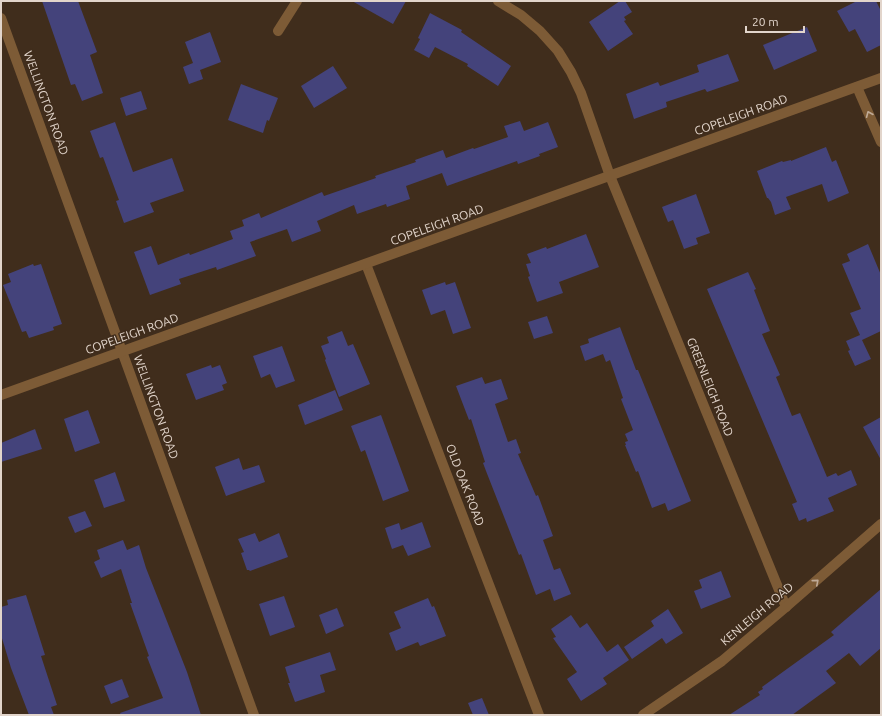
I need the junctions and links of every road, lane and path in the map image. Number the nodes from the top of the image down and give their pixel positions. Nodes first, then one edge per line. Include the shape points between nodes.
1 (297, 1) edge
2 (498, 1) edge
3 (1, 18) edge
4 (278, 31) dead end
5 (881, 78) edge
6 (857, 87) junction
7 (881, 142) edge
8 (610, 176) junction
9 (366, 264) junction
10 (122, 352) junction
11 (1, 395) edge
12 (881, 524) edge
13 (786, 607) junction
14 (254, 715) edge
15 (539, 715) edge
16 (643, 715) edge

1 - 4 street
2 - 8 street, GREENLEIGH ROAD via 540,31 568,67 581,93
3 - 10 street, WELLINGTON ROAD
5 - 6 street, COPELEIGH ROAD
7 -> 6 street
6 - 8 street, COPELEIGH ROAD
8 - 9 street, COPELEIGH ROAD
8 - 13 street, GREENLEIGH ROAD
9 - 10 street, COPELEIGH ROAD
9 - 15 street, OLD OAK ROAD
10 - 11 street, COPELEIGH ROAD
10 - 14 street, WELLINGTON ROAD
13 -> 12 street, KENLEIGH ROAD
13 - 16 street, KENLEIGH ROAD via 722,660

